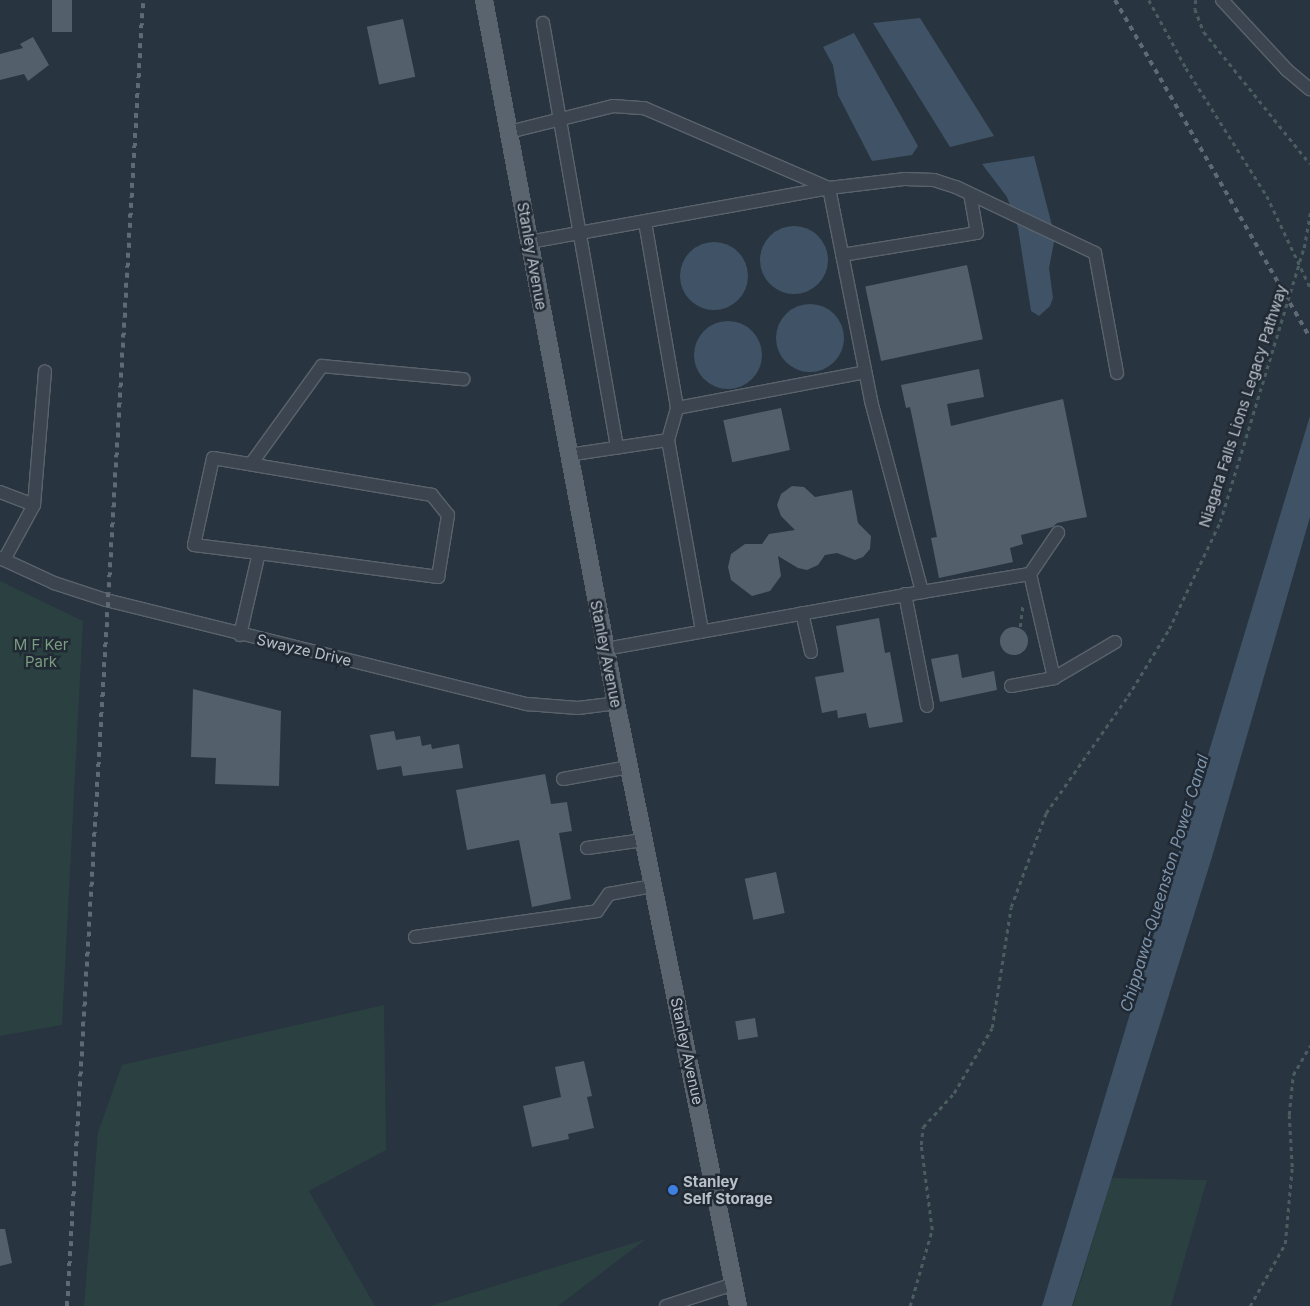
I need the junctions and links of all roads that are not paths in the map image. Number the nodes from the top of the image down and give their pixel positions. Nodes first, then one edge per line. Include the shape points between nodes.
1 (484, 0) edge
2 (1222, 0) edge
3 (543, 23) dead end
4 (1310, 89) edge
5 (559, 119) junction
6 (509, 132) junction
7 (829, 188) junction
8 (970, 195) junction
9 (645, 222) junction
10 (579, 234) junction
11 (530, 242) junction
12 (842, 255) junction
13 (44, 370) dead end
14 (866, 372) junction
15 (1116, 373) dead end
16 (463, 379) dead end
17 (677, 408) junction
18 (668, 440) junction
19 (617, 448) junction
20 (568, 455) junction
21 (251, 464) junction
22 (0, 492) edge
23 (34, 506) junction
24 (1058, 533) dead end
25 (259, 553) junction
26 (2, 559) edge
27 (1030, 574) junction
28 (922, 592) junction
29 (905, 594) junction
30 (802, 613) junction
31 (702, 631) junction
32 (240, 635) junction
33 (1115, 642) dead end
34 (606, 649) junction
35 (811, 652) dead end
36 (1054, 678) junction
37 (1011, 686) dead end
38 (616, 703) junction
39 (927, 706) dead end
40 (629, 767) junction
41 (563, 779) dead end
42 (643, 840) junction
43 (587, 848) dead end
44 (653, 886) junction
45 (415, 937) dead end
46 (734, 1284) junction
47 (681, 1303) edge
48 (666, 1306) edge
49 (738, 1306) edge

1 - 6 main road, Stanley Avenue
2 - 4 street via 1287,70
3 - 5 street
5 - 6 street
5 - 7 street via 613,106 644,108
5 - 10 street
6 - 11 main road, Stanley Avenue
7 - 8 street via 905,179 934,180
7 - 9 street
7 - 12 street
8 - 12 street via 977,233
8 - 15 street via 1095,253
9 - 10 street
9 - 17 street
10 - 11 street
10 - 19 street
11 - 20 main road, Stanley Avenue
12 - 14 street
13 - 23 street
14 - 17 street
14 - 28 street
16 - 21 street via 322,366
17 - 18 street
18 - 19 street
18 - 31 street
19 - 20 street
20 - 34 main road, Stanley Avenue
21 - 25 street via 213,458 194,545
21 - 25 street via 432,495 448,515 438,577
22 - 23 street
23 - 26 street
24 - 27 street
25 - 32 street
26 - 32 street, Swayze Drive via 54,583 106,600
27 - 28 street
27 - 36 street
28 - 29 street
29 - 30 street
29 - 39 street
30 - 31 street
30 - 35 street
31 - 34 street
32 - 38 street, Swayze Drive via 528,704 578,708
33 - 36 street
34 - 38 main road, Stanley Avenue
36 - 37 street
38 - 40 main road, Stanley Avenue
40 - 41 street
40 - 42 main road, Stanley Avenue
42 - 43 street
42 - 44 main road, Stanley Avenue
44 - 45 street via 609,894 597,911
44 - 46 main road, Stanley Avenue
46 - 47 street
46 - 49 main road, Stanley Avenue
47 - 48 street

